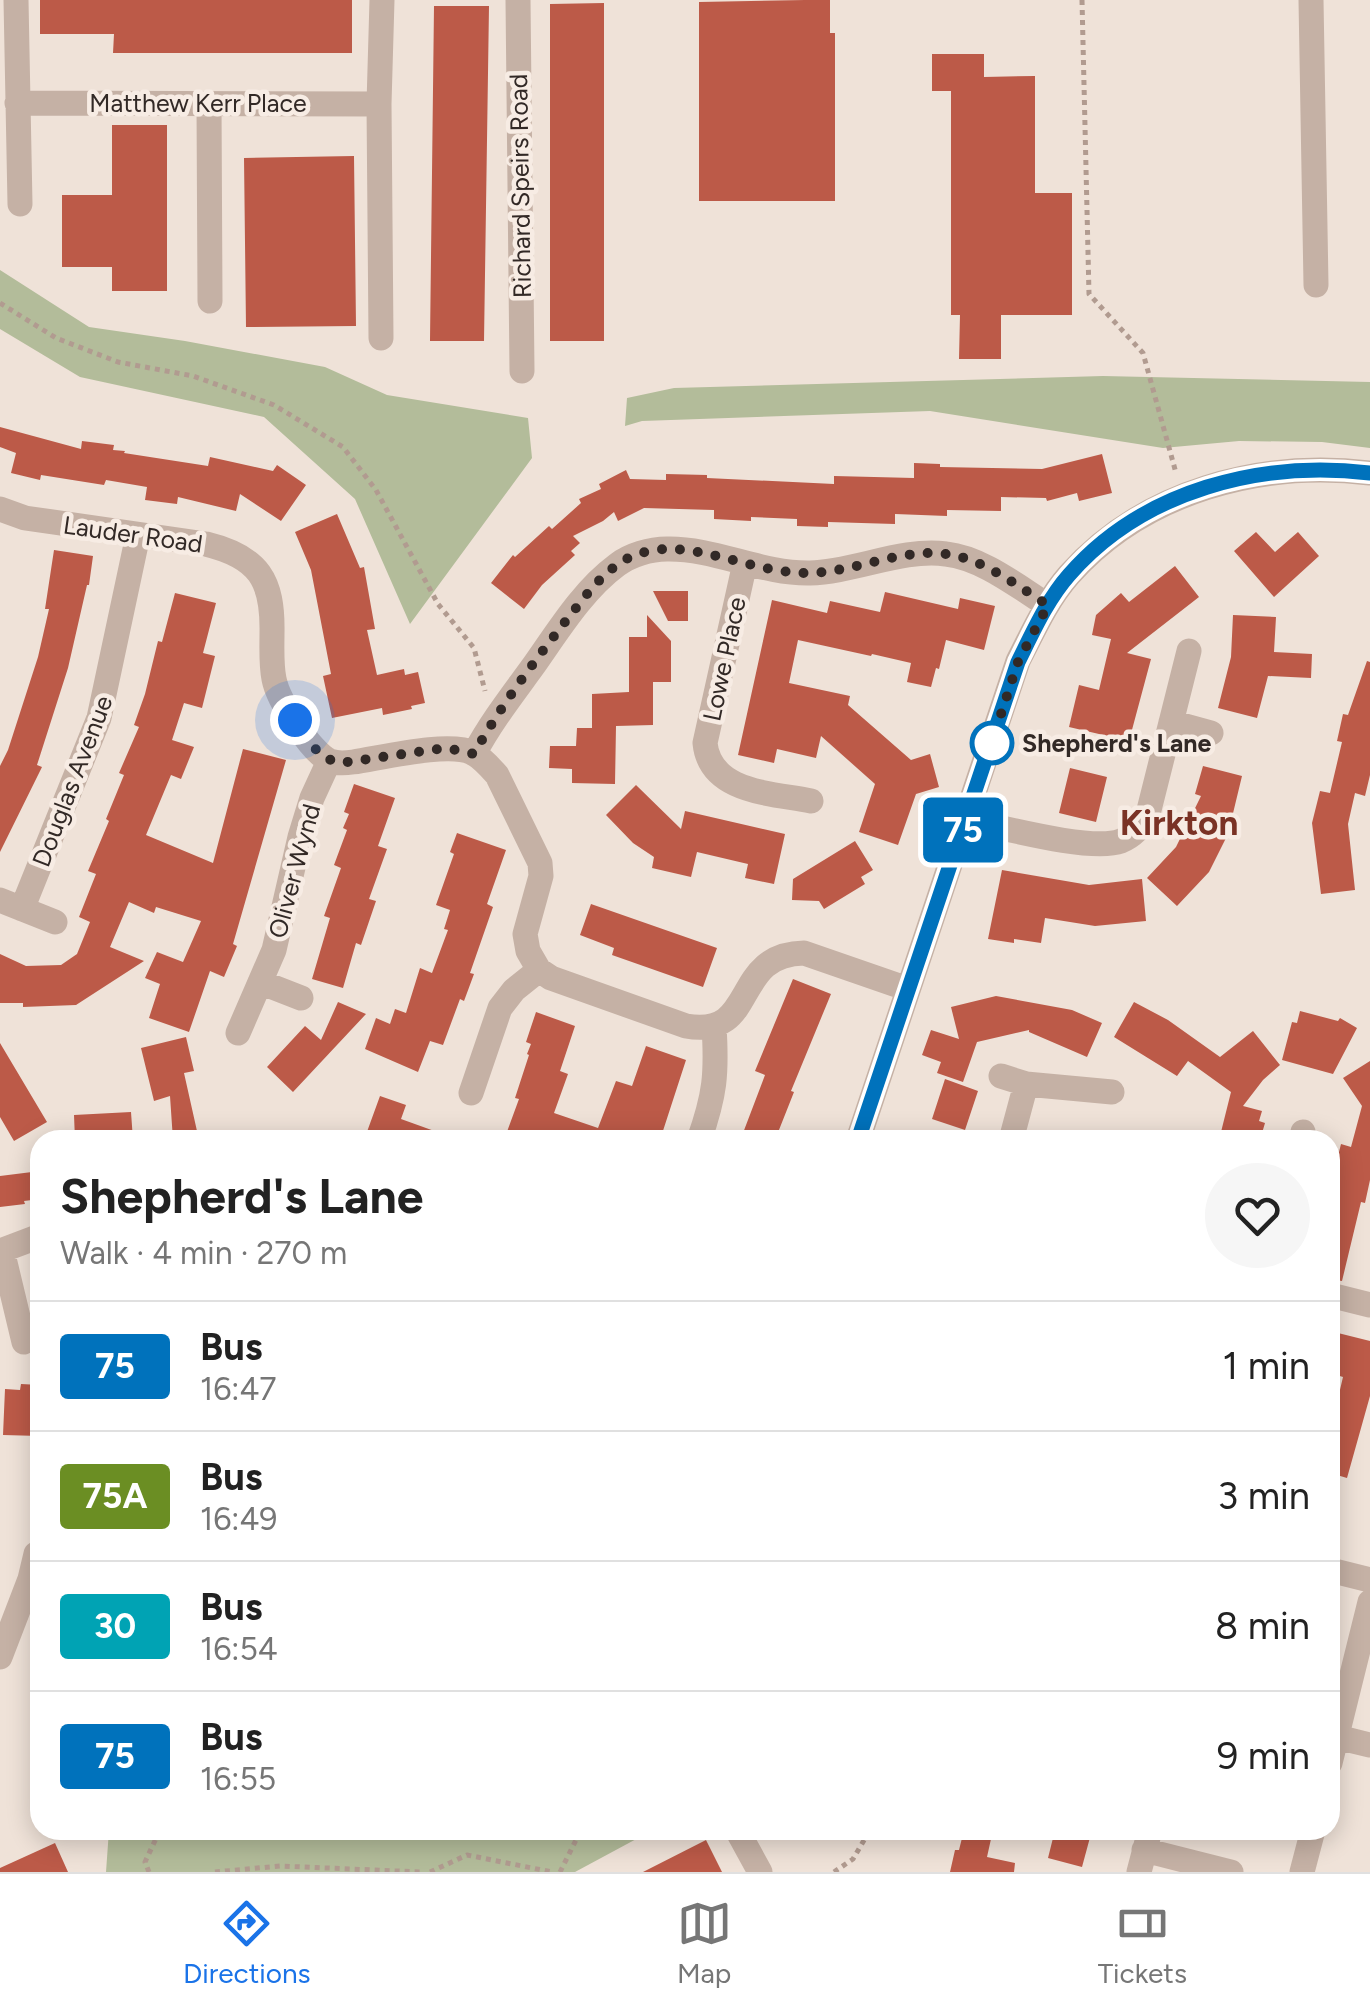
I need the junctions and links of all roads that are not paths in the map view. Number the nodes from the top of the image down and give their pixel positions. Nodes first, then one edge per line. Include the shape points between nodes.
1 (16, 0) edge
2 (382, 0) edge
3 (518, 0) edge
4 (1311, 0) edge
5 (17, 102) junction
6 (209, 103) junction
7 (379, 104) junction
8 (20, 204) dead end
9 (1316, 284) dead end
10 (210, 302) dead end
11 (381, 338) dead end
12 (522, 372) dead end
13 (1370, 473) edge
14 (0, 509) edge
15 (138, 535) junction
16 (745, 563) junction
17 (1048, 605) junction
18 (1189, 651) dead end
19 (1171, 722) junction
20 (1212, 733) dead end
21 (474, 754) junction
22 (328, 761) junction
23 (811, 801) dead end
24 (966, 820) junction
25 (11, 904) edge
26 (54, 922) dead end
27 (539, 970) junction
28 (260, 982) junction
29 (908, 990) junction
30 (301, 998) dead end
31 (714, 1026) junction
32 (238, 1033) dead end
33 (1112, 1092) dead end
34 (470, 1093) dead end
35 (703, 1130) edge
36 (861, 1130) edge
37 (1012, 1130) edge
38 (30, 1240) edge
39 (1, 1250) edge
40 (1340, 1298) edge
41 (1370, 1306) edge
42 (24, 1342) dead end
43 (1340, 1572) edge
44 (30, 1579) edge
45 (1370, 1580) edge
46 (1370, 1602) edge
47 (0, 1657) edge
48 (1340, 1721) edge
49 (1340, 1738) edge
50 (1370, 1745) edge
51 (742, 1840) edge
52 (1310, 1840) edge
53 (1144, 1851) edge
54 (760, 1872) edge
55 (1231, 1872) edge
56 (1302, 1872) edge

1 - 5 street
2 - 7 street
3 - 12 street, Richard Speirs Road
4 - 9 street
5 - 6 street, Matthew Kerr Place
5 - 8 street
6 - 7 street, Matthew Kerr Place
6 - 10 street
7 - 11 street
13 - 17 street via 1291,470 1182,496 1100,542
14 - 15 street, Lauder Road
15 - 22 street, Lauder Road via 225,548 254,567 270,593 280,699
15 - 25 street, Douglas Avenue via 100,718
16 - 17 street via 835,572 947,554
16 - 21 street via 665,549 618,563 550,642
16 - 23 street, Lowe Place via 706,756 734,785
17 - 24 street via 1018,662
18 - 19 street
19 - 20 street
19 - 24 street via 1148,814 1119,842 1093,844
21 - 22 street via 446,748
21 - 27 street via 497,775 540,863 525,934
22 - 28 street, Oliver Wynd
24 - 29 street
25 - 26 street, Douglas Avenue
27 - 31 street via 686,1026
27 - 34 street via 500,1008
28 - 30 street
28 - 32 street, Oliver Wynd
29 - 31 street via 789,953 761,968 738,1008
29 - 36 street
31 - 35 street via 717,1066
33 - 37 street via 1014,1080
38 - 39 street
39 - 42 street
40 - 41 street
43 - 45 street
44 - 47 street
46 - 48 street
49 - 50 street
51 - 54 street
52 - 56 street
53 - 55 street

